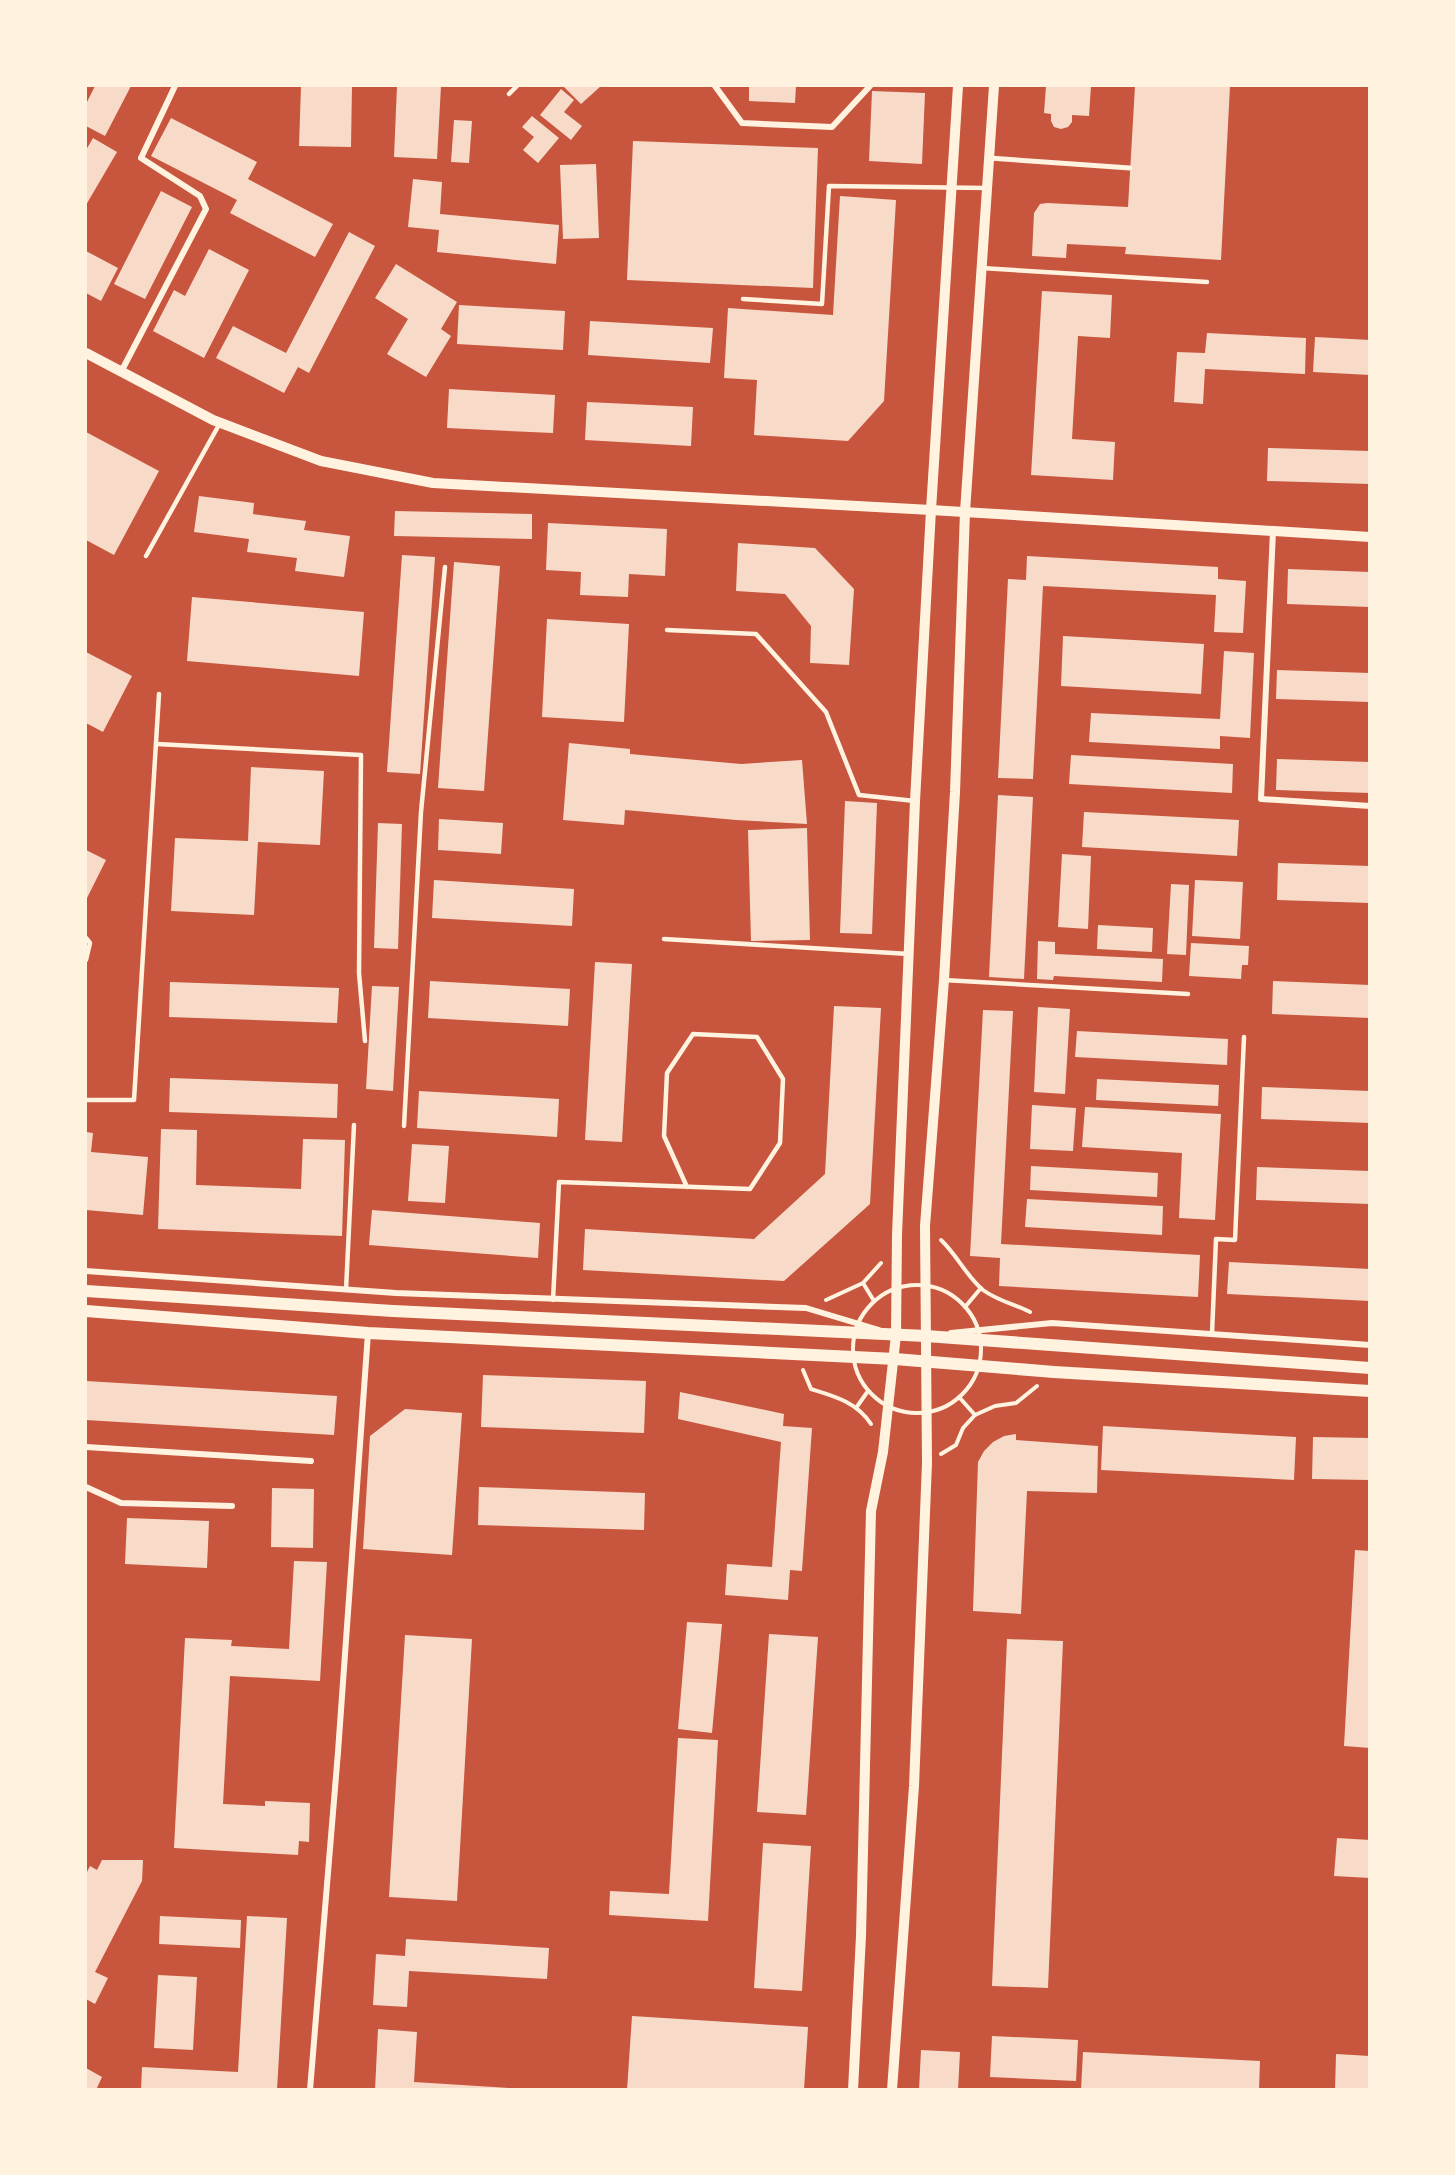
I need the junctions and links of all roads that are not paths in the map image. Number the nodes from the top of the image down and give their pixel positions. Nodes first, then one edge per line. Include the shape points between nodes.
1 (175, 86) edge
2 (517, 86) edge
3 (715, 86) edge
4 (870, 86) edge
5 (958, 86) edge
6 (994, 86) edge
7 (509, 94) dead end
8 (989, 158) junction
9 (1130, 168) dead end
10 (951, 188) junction
11 (987, 188) junction
12 (981, 268) junction
13 (1208, 282) dead end
14 (743, 299) dead end
15 (86, 353) edge
16 (121, 372) junction
17 (220, 423) junction
18 (931, 510) junction
19 (965, 512) junction
20 (1273, 531) junction
21 (1370, 537) edge
22 (146, 556) dead end
23 (446, 567) dead end
24 (667, 630) dead end
25 (159, 694) dead end
26 (156, 744) junction
27 (915, 801) junction
28 (1370, 806) edge
29 (86, 938) edge
30 (664, 939) dead end
31 (909, 954) junction
32 (86, 960) edge
33 (944, 980) junction
34 (1188, 994) dead end
35 (1244, 1037) dead end
36 (365, 1041) dead end
37 (86, 1100) edge
38 (354, 1125) dead end
39 (404, 1126) dead end
40 (687, 1187) junction
41 (86, 1271) edge
42 (346, 1290) junction
43 (86, 1291) edge
44 (553, 1300) junction
45 (86, 1311) edge
46 (368, 1333) junction
47 (1212, 1334) junction
48 (896, 1335) junction
49 (926, 1336) junction
50 (1370, 1345) edge
51 (895, 1359) junction
52 (927, 1362) junction
53 (1370, 1368) edge
54 (1370, 1391) edge
55 (86, 1447) edge
56 (311, 1461) dead end
57 (86, 1487) edge
58 (232, 1506) dead end
59 (310, 2090) edge
60 (853, 2090) edge
61 (892, 2090) edge

1 - 16 street via 141,159 200,196 206,209
2 - 7 lane
3 - 4 street via 742,123 832,127
5 - 10 street
6 - 8 street
8 - 9 street
8 - 11 street
10 - 11 lane
10 - 14 lane via 829,186 822,304
10 - 18 street
11 - 12 street
12 - 13 lane
12 - 19 street
15 - 16 street
16 - 17 street
17 - 18 street via 321,461 433,483
17 - 22 lane
18 - 19 street
18 - 27 street
19 - 20 street
19 - 33 street
20 - 21 street
20 - 28 street via 1261,799
23 - 39 lane via 421,812
24 - 27 lane via 756,634 826,712 859,795
25 - 26 lane
26 - 36 lane via 361,755 358,973
26 - 37 lane via 134,1100
27 - 31 street
29 - 32 lane via 90,943
30 - 31 lane
31 - 48 street
33 - 34 lane
33 - 49 street via 926,1226
35 - 47 lane via 1235,1240 1216,1239
38 - 42 lane
40 - 40 lane via 750,1189 780,1143 783,1079 757,1037 693,1034 667,1073 664,1136
40 - 44 lane via 559,1182
41 - 42 street
42 - 44 street
43 - 48 main road via 393,1311
44 - 48 street via 806,1308
45 - 46 main road
46 - 51 main road
46 - 59 street
47 - 49 street via 1052,1323
47 - 50 street
48 - 49 main road
48 - 51 street
49 - 52 street
49 - 53 main road
51 - 52 main road
51 - 60 street via 871,1511 861,1936
52 - 54 main road
52 - 61 street via 927,1463 914,1786
55 - 56 street
57 - 58 street via 121,1503

